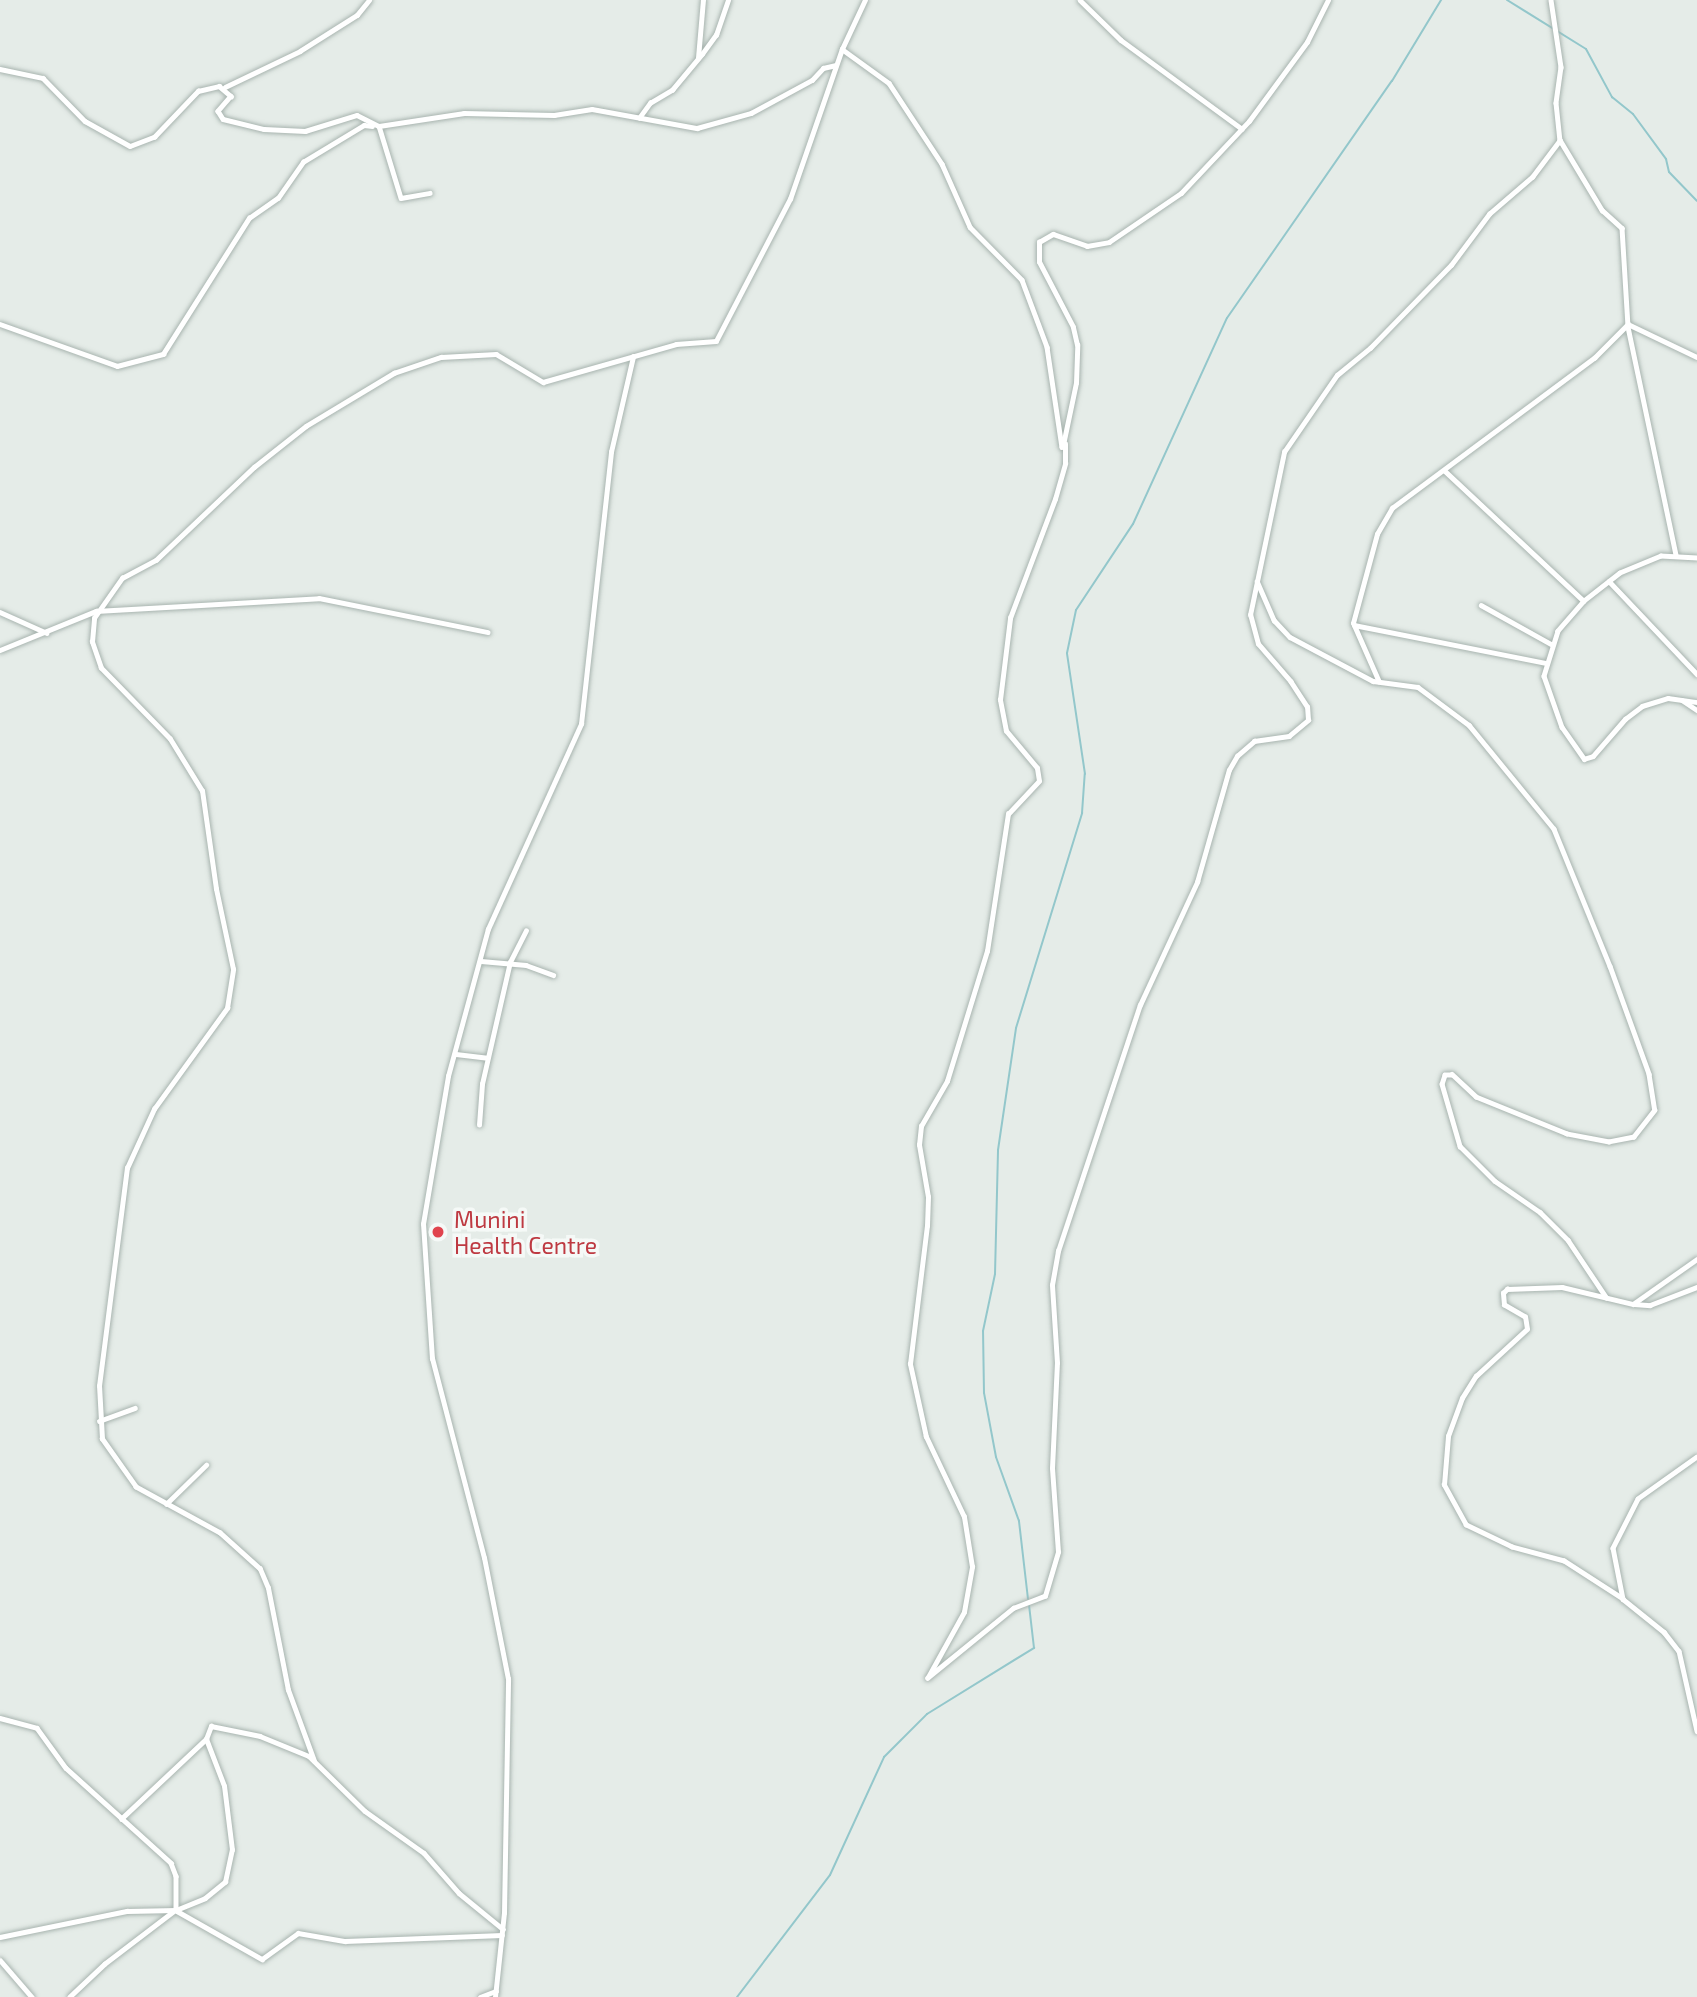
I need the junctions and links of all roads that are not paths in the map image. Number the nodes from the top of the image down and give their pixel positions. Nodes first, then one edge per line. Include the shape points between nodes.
1 (369, 0) edge
2 (703, 0) edge
3 (728, 0) edge
4 (865, 0) edge
5 (1080, 0) edge
6 (1328, 0) edge
7 (1552, 0) edge
8 (842, 49) junction
9 (698, 60) junction
10 (837, 65) junction
11 (0, 69) edge
12 (225, 87) junction
13 (639, 118) junction
14 (376, 126) junction
15 (1242, 129) junction
16 (1560, 141) junction
17 (430, 193) dead end
18 (0, 324) edge
19 (1628, 324) junction
20 (633, 357) junction
21 (1697, 358) edge
22 (1062, 447) junction
23 (1445, 471) junction
24 (1676, 555) junction
25 (1697, 558) edge
26 (1256, 577) junction
27 (1609, 581) junction
28 (1584, 601) junction
29 (1482, 605) dead end
30 (96, 611) junction
31 (0, 612) edge
32 (1353, 625) junction
33 (488, 632) dead end
34 (47, 633) junction
35 (1551, 645) junction
36 (0, 650) edge
37 (1546, 663) junction
38 (1697, 674) edge
39 (1380, 683) junction
40 (1678, 698) junction
41 (1697, 702) edge
42 (1697, 710) edge
43 (526, 931) dead end
44 (481, 961) junction
45 (510, 962) junction
46 (553, 975) dead end
47 (456, 1054) junction
48 (487, 1058) junction
49 (479, 1125) dead end
50 (1697, 1259) edge
51 (1697, 1287) edge
52 (1606, 1297) junction
53 (1633, 1304) junction
54 (135, 1408) dead end
55 (99, 1420) junction
56 (1697, 1457) edge
57 (206, 1465) dead end
58 (166, 1504) junction
59 (1623, 1599) junction
60 (0, 1718) edge
61 (1697, 1731) edge
62 (206, 1739) junction
63 (314, 1761) junction
64 (121, 1819) junction
65 (176, 1910) junction
66 (503, 1932) junction
67 (0, 1937) edge
68 (0, 1960) edge
69 (496, 1994) edge
70 (32, 1997) edge
71 (70, 1997) edge
72 (480, 1997) edge

1 - 12 street via 357,15 292,56
2 - 9 street
3 - 9 street via 716,35
4 - 8 street
5 - 15 street via 1121,40
6 - 15 street via 1300,52
7 - 16 street via 1561,67 1556,103
8 - 10 street
8 - 22 street via 889,83 942,164 970,227 1022,280 1047,347
9 - 13 street
10 - 13 street via 823,68 769,104 724,124 697,128
10 - 20 street via 790,199 719,339 676,344
11 - 12 street via 43,78 90,124 130,146 155,137 198,91
12 - 14 street via 231,96 218,111 232,122 305,131 357,115
13 - 14 street via 592,109 554,115 464,113
14 - 17 street via 401,198
14 - 18 street via 364,125 303,162 278,198 249,218 163,354 117,366
15 - 22 street via 1181,193 1109,242 1087,246 1052,234 1039,242 1039,262 1073,327 1077,345 1076,383
16 - 19 street via 1602,210 1622,228
16 - 26 street via 1532,177 1489,214 1451,265 1338,375 1308,412 1279,465
19 - 21 street
19 - 23 street via 1594,358
19 - 24 street
20 - 30 street via 543,382 496,354 441,357 394,373 306,426 254,467 156,560 122,578
20 - 44 street via 611,452 581,724 491,923
22 - 26 street via 1065,444 1065,463 1055,499 1010,618 1000,700 1010,740 1037,768 1039,781 1008,814 987,951 947,1081 921,1126 928,1226 910,1364 926,1437 964,1517 972,1567 964,1612 928,1678 1013,1608 1045,1596 1058,1552 1052,1468 1057,1363 1052,1285 1058,1251 1140,1005 1195,887 1229,770 1254,741 1289,736 1308,720 1307,707 1291,682 1258,644 1250,615
23 - 28 street
23 - 32 street via 1394,506 1383,520
24 - 25 street
24 - 27 street via 1641,562
26 - 39 street via 1261,597 1282,630
27 - 28 street
27 - 38 street
28 - 35 street
29 - 35 street
30 - 33 street via 319,598
30 - 34 street
30 - 55 street via 92,642 101,668 170,739 202,791 233,969 227,1008 154,1109 127,1168 112,1256
31 - 34 street
32 - 37 street
32 - 39 street
34 - 36 street
35 - 37 street
37 - 40 street via 1547,691 1558,706 1567,737 1584,759 1593,756 1631,713 1656,701
39 - 52 street via 1418,687 1477,734 1543,810 1599,935 1654,1094 1655,1110 1640,1133 1609,1142 1567,1134 1476,1097 1452,1075 1446,1074 1442,1083 1460,1146 1568,1240
40 - 41 street
40 - 42 street
43 - 45 street
44 - 45 street
44 - 47 street
45 - 46 street
45 - 48 street
47 - 48 street
47 - 66 street via 425,1201 427,1318 432,1359 484,1558 508,1679
48 - 49 street
50 - 53 street
51 - 53 street via 1650,1305
52 - 53 street
52 - 59 street via 1547,1285 1516,1286 1503,1293 1504,1305 1525,1317 1527,1329 1489,1360 1462,1398 1448,1436 1444,1485 1471,1530 1563,1561
54 - 55 street
55 - 58 street via 102,1439 123,1473 136,1487
56 - 59 street via 1638,1499 1620,1526 1613,1548
57 - 58 street
58 - 63 street via 237,1544 260,1569 268,1588 288,1690
59 - 61 street via 1664,1632 1679,1651
60 - 64 street via 37,1728 66,1769
62 - 63 street via 211,1726 260,1736
62 - 64 street
62 - 65 street via 223,1786 231,1866 217,1889
63 - 66 street via 365,1811 424,1853 459,1893
64 - 65 street via 171,1863 178,1889
65 - 66 street via 262,1959 298,1933 345,1941
65 - 67 street via 114,1913
65 - 71 street via 131,1942
66 - 69 street
68 - 70 street
69 - 72 street

